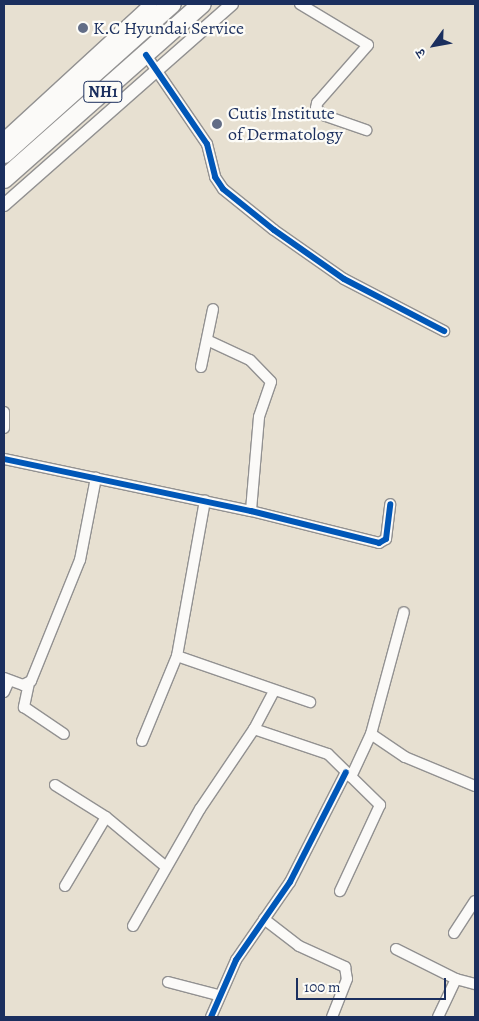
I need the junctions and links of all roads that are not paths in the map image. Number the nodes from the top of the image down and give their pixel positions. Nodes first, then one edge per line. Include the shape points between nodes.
1 (151, 4) edge
2 (172, 4) edge
3 (202, 4) edge
4 (232, 4) edge
5 (300, 4) edge
6 (146, 55) junction
7 (156, 70) junction
8 (366, 130) dead end
9 (4, 139) edge
10 (4, 154) edge
11 (4, 179) edge
12 (4, 205) edge
13 (213, 309) dead end
14 (444, 331) dead end
15 (209, 341) junction
16 (201, 367) dead end
17 (4, 412) edge
18 (4, 428) edge
19 (4, 459) edge
20 (96, 478) junction
21 (205, 501) junction
22 (390, 504) dead end
23 (251, 511) junction
24 (404, 612) dead end
25 (177, 656) junction
26 (6, 679) edge
27 (29, 683) junction
28 (274, 691) junction
29 (4, 692) edge
30 (310, 702) dead end
31 (254, 729) junction
32 (64, 734) dead end
33 (370, 734) junction
34 (142, 741) dead end
35 (348, 774) junction
36 (55, 785) dead end
37 (475, 786) edge
38 (106, 817) junction
39 (166, 867) junction
40 (65, 886) dead end
41 (340, 891) dead end
42 (475, 901) edge
43 (264, 919) junction
44 (133, 926) dead end
45 (454, 933) dead end
46 (396, 949) dead end
47 (456, 979) junction
48 (168, 982) dead end
49 (475, 984) edge
50 (218, 995) junction
51 (211, 1017) edge
52 (332, 1017) edge
53 (438, 1017) edge

1 - 9 street
2 - 10 highway, NH1
3 - 6 highway, NH1
4 - 7 street
5 - 8 street via 368,45 316,108 323,115
6 - 7 street
6 - 11 highway, NH1
7 - 12 street
7 - 14 street via 208,144 216,177 223,189 274,230 344,278
13 - 15 street
15 - 16 street
15 - 23 street via 250,360 271,382 259,417
17 - 18 street
19 - 20 street
20 - 21 street
20 - 27 street via 80,560
21 - 23 street
21 - 25 street
22 - 23 street via 386,539 379,543
24 - 33 street
25 - 28 street
25 - 34 street
26 - 27 street
26 - 29 street
27 - 32 street via 24,707
28 - 30 street
28 - 31 street
31 - 35 street via 321,750
31 - 39 street
33 - 35 street
33 - 37 street via 405,757
35 - 41 street via 381,807
35 - 43 street via 299,867
36 - 38 street
38 - 39 street
38 - 40 street
39 - 44 street
42 - 45 street
43 - 50 street via 244,946
43 - 52 street via 299,946 345,967 347,979
46 - 47 street
47 - 49 street
47 - 53 street
48 - 50 street
50 - 51 street

